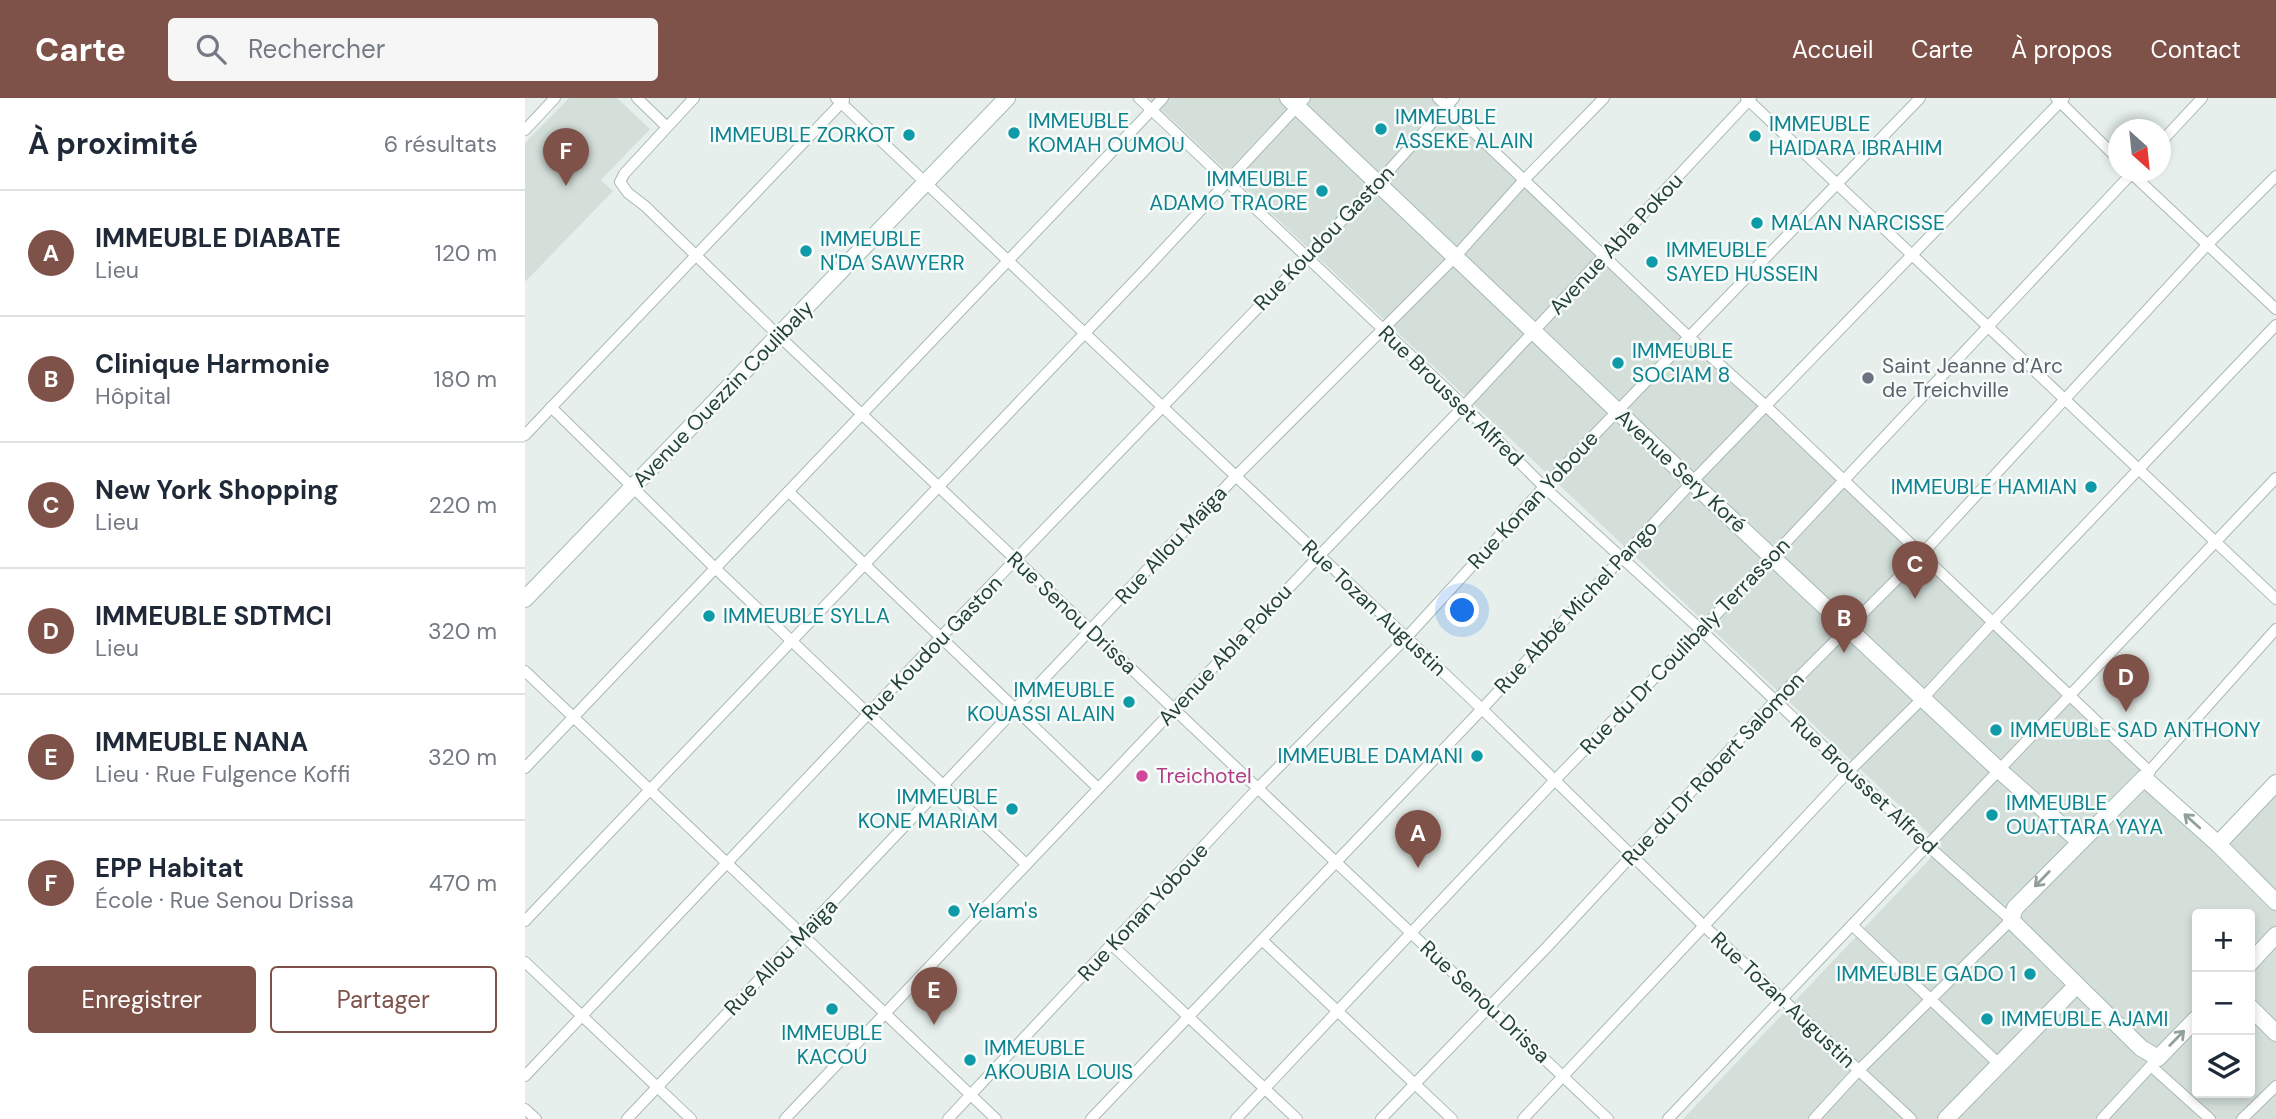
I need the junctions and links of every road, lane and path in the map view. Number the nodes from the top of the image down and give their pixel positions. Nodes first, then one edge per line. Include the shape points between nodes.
1 (555, 98) edge
2 (637, 98) edge
3 (694, 98) edge
4 (1007, 98) edge
5 (1139, 98) edge
6 (1163, 98) edge
7 (1604, 98) edge
8 (1920, 98) edge
9 (2202, 98) edge
10 (1749, 99) edge
11 (2060, 99) edge
12 (841, 100) edge
13 (1446, 100) edge
14 (1297, 101) edge
15 (1152, 110) junction
16 (666, 126) junction
17 (525, 130) edge
18 (2171, 131) edge
19 (2108, 149) edge
20 (2276, 176) edge
21 (1523, 181) junction
22 (1228, 182) junction
23 (1837, 182) junction
24 (2122, 182) edge
25 (2142, 182) edge
26 (926, 183) junction
27 (1377, 184) junction
28 (2208, 244) junction
29 (695, 255) junction
30 (1912, 255) junction
31 (1306, 256) junction
32 (1455, 257) junction
33 (1604, 257) junction
34 (1009, 262) junction
35 (2276, 309) edge
36 (2276, 325) edge
37 (1988, 327) junction
38 (1384, 330) junction
39 (1534, 331) junction
40 (1083, 333) junction
41 (779, 337) junction
42 (1689, 337) junction
43 (2063, 399) junction
44 (1464, 406) junction
45 (551, 407) junction
46 (1767, 407) junction
47 (1163, 408) junction
48 (1618, 412) junction
49 (863, 415) junction
50 (525, 435) edge
51 (2138, 470) junction
52 (1235, 477) junction
53 (2276, 478) edge
54 (1843, 479) junction
55 (1692, 482) junction
56 (634, 486) junction
57 (938, 486) junction
58 (1544, 487) junction
59 (789, 492) junction
60 (2216, 542) junction
61 (1922, 554) junction
62 (1319, 556) junction
63 (1772, 556) junction
64 (1622, 558) junction
65 (1016, 560) junction
66 (865, 563) junction
67 (716, 569) junction
68 (525, 599) edge
69 (2276, 599) edge
70 (1993, 622) junction
71 (1849, 627) junction
72 (1700, 629) junction
73 (2276, 629) edge
74 (1091, 630) junction
75 (940, 638) junction
76 (1406, 638) junction
77 (792, 641) junction
78 (525, 671) edge
79 (1924, 697) junction
80 (2070, 697) junction
81 (1775, 701) junction
82 (1017, 709) junction
83 (1174, 709) junction
84 (1482, 709) junction
85 (869, 714) junction
86 (574, 717) junction
87 (525, 768) edge
88 (1999, 770) junction
89 (1848, 772) junction
90 (2147, 775) junction
91 (1555, 780) junction
92 (2276, 783) edge
93 (945, 786) junction
94 (1098, 788) junction
95 (1258, 788) junction
96 (650, 789) junction
97 (2079, 841) junction
98 (2218, 844) junction
99 (1927, 845) junction
100 (1632, 855) junction
101 (1336, 862) junction
102 (729, 863) junction
103 (1026, 864) junction
104 (2276, 902) edge
105 (2011, 920) junction
106 (525, 921) edge
107 (1852, 925) junction
108 (1704, 926) junction
109 (1412, 934) junction
110 (2276, 935) edge
111 (803, 936) junction
112 (1262, 940) junction
113 (1112, 945) junction
114 (2255, 958) edge
115 (525, 962) edge
116 (2077, 985) junction
117 (1782, 999) junction
118 (1933, 999) junction
119 (1489, 1006) junction
120 (1338, 1012) junction
121 (2255, 1012) edge
122 (885, 1014) junction
123 (582, 1016) junction
124 (1188, 1017) junction
125 (2192, 1023) edge
126 (2276, 1032) edge
127 (2154, 1062) junction
128 (2000, 1065) junction
129 (1858, 1071) junction
130 (525, 1076) edge
131 (1563, 1076) junction
132 (1414, 1085) junction
133 (2276, 1086) edge
134 (657, 1087) junction
135 (1265, 1089) junction
136 (970, 1095) junction
137 (525, 1108) edge
138 (536, 1119) edge
139 (627, 1119) edge
140 (691, 1119) edge
141 (785, 1119) edge
142 (947, 1119) edge
143 (996, 1119) edge
144 (1091, 1119) edge
145 (1236, 1119) edge
146 (1297, 1119) edge
147 (1381, 1119) edge
148 (1451, 1119) edge
149 (1523, 1119) edge
150 (1608, 1119) edge
151 (1668, 1119) edge
152 (1814, 1119) edge
153 (1911, 1119) edge
154 (1946, 1119) edge
155 (2102, 1119) edge
156 (2210, 1119) edge
157 (2242, 1119) edge

1 - 17 street
2 - 16 street
3 - 16 street, Rue Senou Drissa
4 - 26 street, Avenue Ouezzin Coulibaly
5 - 15 street, Rue Brousset Alfred
6 - 15 street
7 - 21 street, Rue Allou Maïga
8 - 23 street, Rue Konan Yoboue
9 - 18 street
10 - 23 street
10 - 33 street, Avenue Abla Pokou
11 - 19 street
11 - 30 street, Rue Abbé Michel Pango
12 - 26 street, Rue Tozan Augustin
12 - 29 street
13 - 21 street
13 - 27 street, Rue Koudou Gaston
14 - 22 street
14 - 27 street, Avenue Sery Koré
15 - 22 street, Rue Brousset Alfred
15 - 34 street
16 - 29 street, Rue Senou Drissa via 620,182
20 - 28 street, Rue du Dr Robert Salomon
21 - 32 street, Rue Allou Maïga
21 - 33 street
22 - 31 street, Rue Brousset Alfred
22 - 40 street
23 - 30 street
23 - 42 street, Rue Konan Yoboue
24 - 37 street, Rue du Dr Coulibaly Terrasson
25 - 28 street
26 - 34 street, Rue Tozan Augustin
26 - 41 street, Avenue Ouezzin Coulibaly
27 - 31 street, Rue Koudou Gaston
27 - 32 street, Avenue Sery Koré
28 - 35 street
28 - 43 street, Rue du Dr Robert Salomon
29 - 41 street, Rue Senou Drissa
29 - 45 street
30 - 37 street
30 - 46 street, Rue Abbé Michel Pango
31 - 38 street, Rue Brousset Alfred
31 - 47 street, Rue Koudou Gaston
32 - 38 street, Rue Allou Maïga
32 - 39 street, Avenue Sery Koré
33 - 39 street, Avenue Abla Pokou
33 - 42 street
34 - 40 street, Rue Tozan Augustin
34 - 49 street
36 - 51 street
37 - 43 street
37 - 54 street, Rue du Dr Coulibaly Terrasson
38 - 44 street, Rue Brousset Alfred
38 - 52 street, Rue Allou Maïga
39 - 44 street, Avenue Abla Pokou
39 - 48 street, Avenue Sery Koré
40 - 47 street, Rue Tozan Augustin
40 - 57 street
41 - 49 street, Rue Senou Drissa
41 - 56 street, Avenue Ouezzin Coulibaly
42 - 46 street
42 - 48 street, Rue Konan Yoboue
43 - 51 street
43 - 61 street, Rue du Dr Robert Salomon
44 - 58 street, Rue Brousset Alfred
44 - 62 street, Avenue Abla Pokou
45 - 50 street
45 - 56 street
46 - 54 street
46 - 55 street, Rue Abbé Michel Pango
47 - 52 street, Rue Tozan Augustin
47 - 65 street, Rue Koudou Gaston
48 - 55 street, Avenue Sery Koré
48 - 58 street, Rue Konan Yoboue
49 - 57 street, Rue Senou Drissa
49 - 59 street
51 - 60 street
51 - 70 street
52 - 62 street, Rue Tozan Augustin
52 - 74 street, Rue Allou Maïga
53 - 60 street
54 - 61 street
54 - 63 street, Rue du Dr Coulibaly Terrasson
55 - 63 street, Avenue Sery Koré
55 - 64 street, Rue Abbé Michel Pango
56 - 67 street
56 - 68 street, Avenue Ouezzin Coulibaly
57 - 65 street, Rue Senou Drissa
57 - 66 street
58 - 64 street, Rue Brousset Alfred
58 - 76 street, Rue Konan Yoboue
59 - 66 street
59 - 67 street
60 - 69 street
60 - 80 street
61 - 70 street
61 - 71 street, Rue du Dr Robert Salomon
62 - 76 street, Rue Tozan Augustin
62 - 83 street, Avenue Abla Pokou
63 - 71 street, Avenue Sery Koré
63 - 72 street, Rue du Dr Coulibaly Terrasson
64 - 72 street, Rue Brousset Alfred
64 - 84 street, Rue Abbé Michel Pango
65 - 74 street, Rue Senou Drissa
65 - 75 street, Rue Koudou Gaston
66 - 75 street
66 - 77 street
67 - 77 street
67 - 86 street
70 - 79 street
70 - 80 street
71 - 79 street, Avenue Sery Koré
71 - 81 street, Rue du Dr Robert Salomon
72 - 81 street, Rue Brousset Alfred
72 - 91 street, Rue du Dr Coulibaly Terrasson
73 - 90 street
74 - 82 street, Rue Allou Maïga
74 - 83 street, Rue Senou Drissa
75 - 82 street
75 - 85 street, Rue Koudou Gaston
76 - 84 street, Rue Tozan Augustin
76 - 95 street, Rue Konan Yoboue
77 - 85 street
77 - 96 street
78 - 86 street
79 - 88 street, Avenue Sery Koré
79 - 89 street
80 - 88 street
80 - 90 street
81 - 89 street, Rue Brousset Alfred
81 - 100 street, Rue du Dr Robert Salomon
82 - 93 street, Rue Allou Maïga
82 - 94 street
83 - 94 street, Avenue Abla Pokou
83 - 95 street, Rue Senou Drissa
84 - 91 street, Rue Tozan Augustin
84 - 101 street, Rue Abbé Michel Pango
85 - 93 street
85 - 102 street, Rue Koudou Gaston
86 - 87 street
86 - 96 street
88 - 97 street, Avenue Sery Koré
88 - 99 street
89 - 99 street, Rue Brousset Alfred
89 - 108 street
90 - 97 street
98 -> 90 street
91 - 100 street, Rue Tozan Augustin
91 - 109 street, Rue du Dr Coulibaly Terrasson
92 - 98 street
93 - 103 street
93 - 111 street, Rue Allou Maïga
94 - 103 street, Avenue Abla Pokou
95 - 101 street, Rue Senou Drissa
95 - 113 street, Rue Konan Yoboue
96 - 102 street
96 - 106 street
97 -> 105 street via 2015,908
98 - 104 street
99 - 105 street, Rue Brousset Alfred
99 - 107 street
100 - 108 street, Rue Tozan Augustin
100 - 119 street, Rue du Dr Robert Salomon
101 - 109 street, Rue Senou Drissa
101 - 112 street, Rue Abbé Michel Pango
102 - 111 street
102 - 123 street, Rue Koudou Gaston
103 - 122 street, Avenue Abla Pokou
105 - 116 street
105 - 118 street
107 - 117 street
107 - 118 street
108 - 117 street, Rue Tozan Augustin
108 - 131 street
109 - 119 street, Rue Senou Drissa
109 - 120 street, Rue du Dr Coulibaly Terrasson
110 - 114 street
111 - 122 street
111 - 134 street, Rue Allou Maïga
112 - 120 street
112 - 124 street, Rue Abbé Michel Pango
113 - 124 street
113 - 136 street, Rue Konan Yoboue
115 - 123 street
116 - 127 street
116 - 128 street
117 - 129 street, Rue Tozan Augustin
117 - 151 street
118 - 128 street
118 - 129 street
119 - 131 street, Rue Senou Drissa
119 - 132 street, Rue du Dr Robert Salomon
120 - 132 street
120 - 135 street, Rue du Dr Coulibaly Terrasson
121 - 126 street
122 - 136 street
122 - 141 street, Avenue Abla Pokou
123 - 130 street, Rue Koudou Gaston
123 - 134 street
124 - 135 street
124 - 144 street, Rue Abbé Michel Pango
127 -> 125 street
127 - 155 street
127 - 156 street
128 - 154 street
129 - 152 street
129 - 153 street, Rue Tozan Augustin
131 - 149 street
131 - 150 street, Rue Senou Drissa
132 - 147 street, Rue du Dr Robert Salomon
132 - 148 street
133 - 157 street
134 - 139 street, Rue Allou Maïga
134 - 140 street
135 - 145 street, Rue du Dr Coulibaly Terrasson
135 - 146 street
136 - 142 street, Rue Konan Yoboue
136 - 143 street
137 - 138 street

